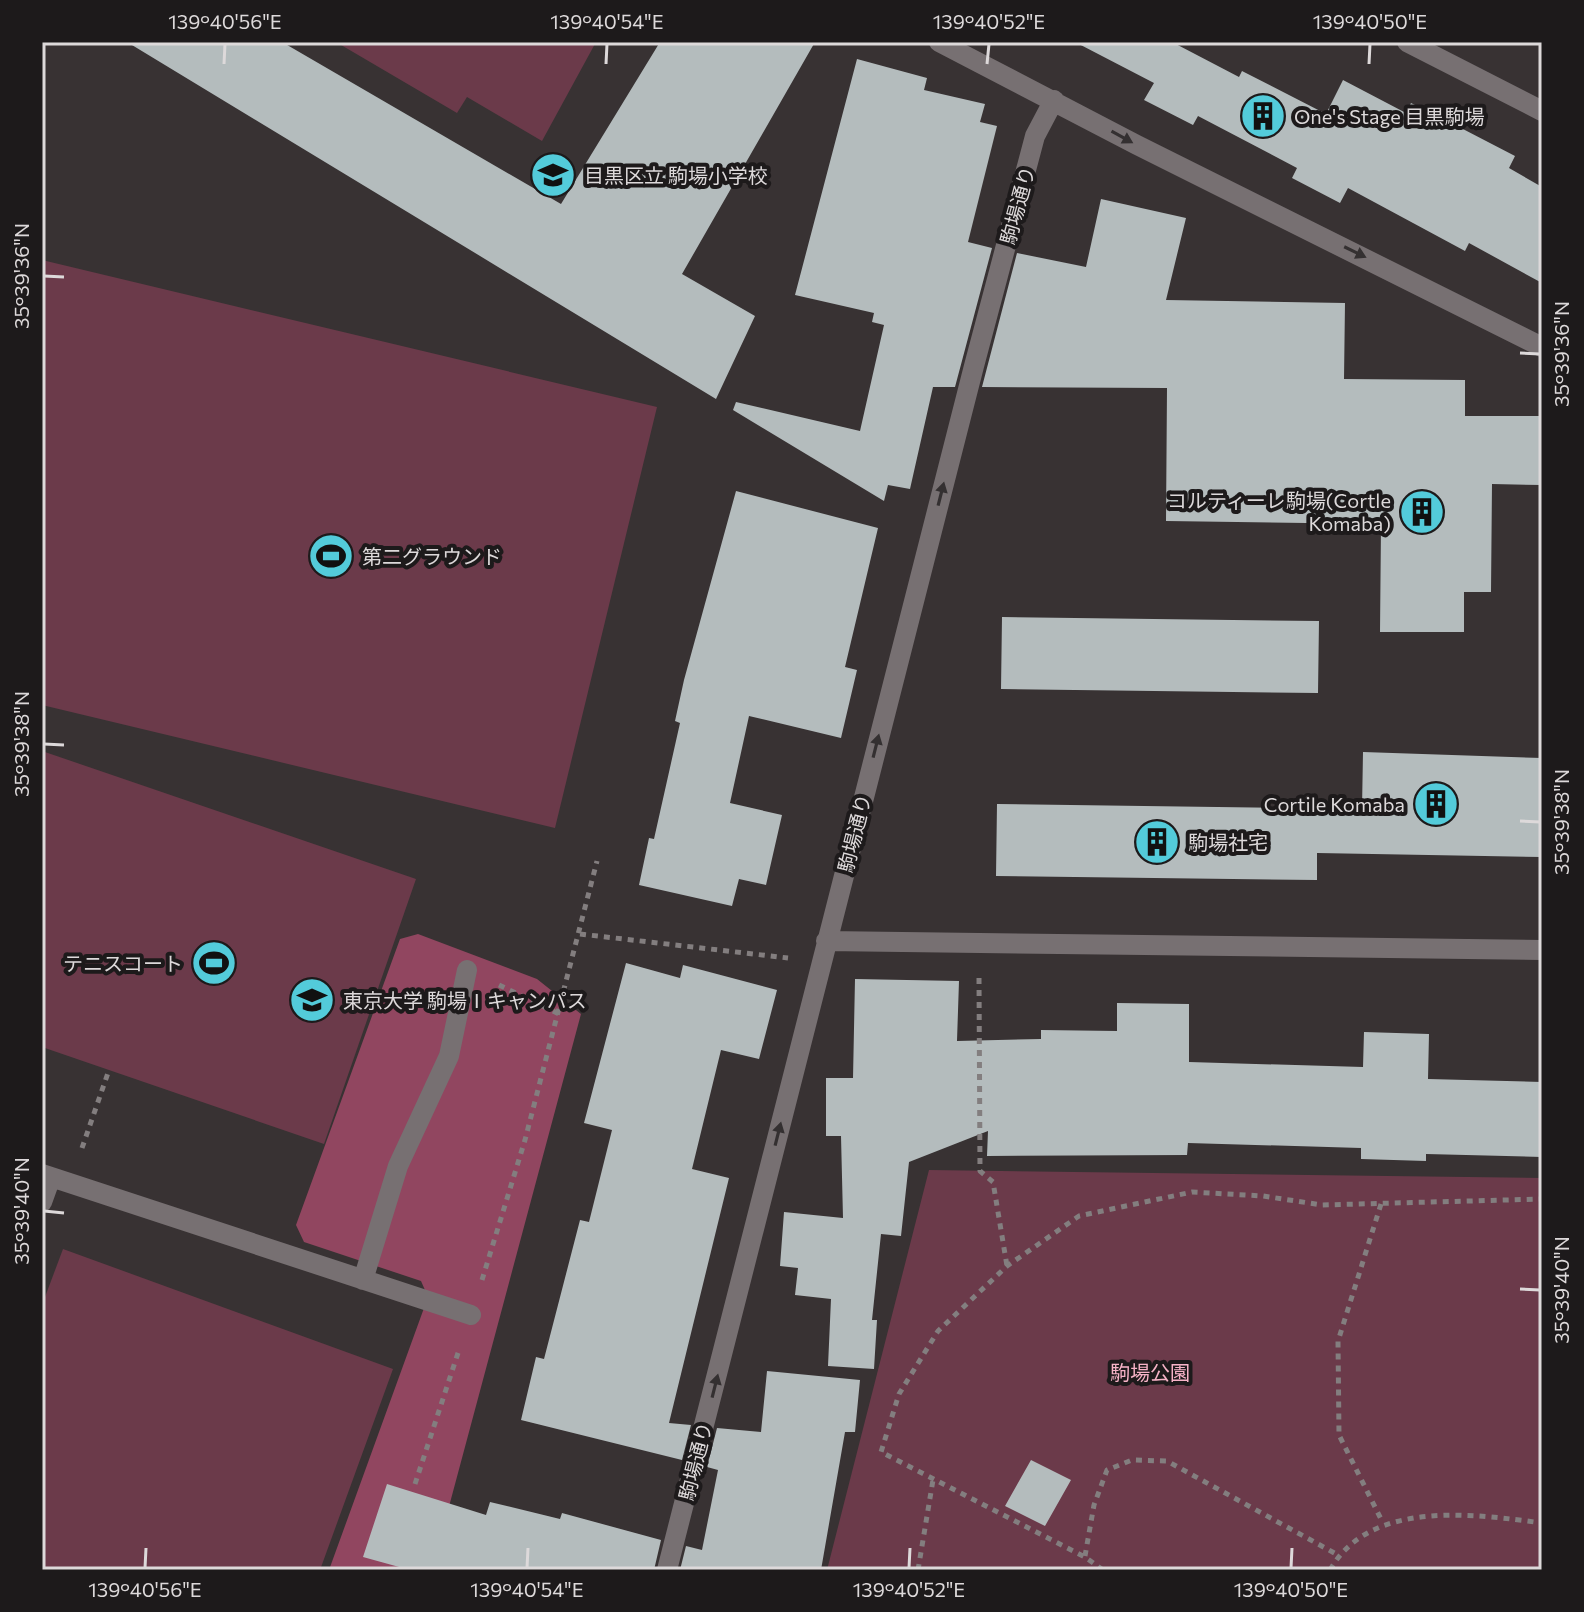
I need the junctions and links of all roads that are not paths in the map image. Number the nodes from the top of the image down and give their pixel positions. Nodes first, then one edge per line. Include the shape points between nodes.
1 (939, 42) edge
2 (1407, 42) edge
3 (1054, 100) junction
4 (1542, 111) edge
5 (1542, 347) edge
6 (826, 941) junction
7 (1542, 950) edge
8 (467, 970) road end
9 (55, 1178) edge
10 (42, 1202) edge
11 (363, 1280) junction
12 (471, 1315) road end
13 (667, 1570) edge

1 - 3 street
2 - 4 street
3 -> 5 street
6 -> 3 street, 駒場通り via 1032,146
6 - 7 street
13 -> 6 street, 駒場通り
8 - 11 street via 449,1056 398,1166
9 - 10 street
9 - 11 street
11 - 12 street

